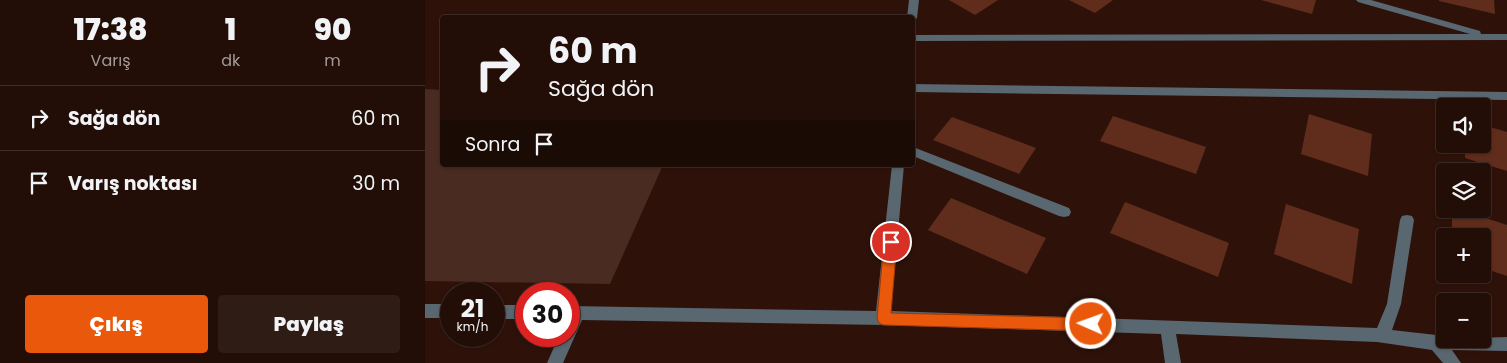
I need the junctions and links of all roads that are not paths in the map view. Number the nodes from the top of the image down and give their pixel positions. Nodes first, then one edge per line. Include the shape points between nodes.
1 (914, 0) edge
2 (1361, 0) edge
3 (912, 15) edge
4 (1489, 37) junction
5 (1507, 37) edge
6 (915, 38) edge
7 (915, 88) edge
8 (1507, 96) edge
9 (915, 153) edge
10 (898, 167) edge
11 (1064, 212) dead end
12 (1407, 220) dead end
13 (425, 311) edge
14 (440, 311) edge
15 (580, 313) edge
16 (883, 318) junction
17 (1167, 326) junction
18 (1382, 336) junction
19 (1435, 343) junction
20 (1507, 344) edge
21 (562, 347) edge
22 (555, 363) edge
23 (1173, 363) edge
24 (1453, 363) edge

1 - 3 street
2 - 4 street
4 - 5 street
4 - 6 street
7 - 8 street
9 - 11 street
10 - 16 street
12 - 18 street via 1394,304
13 - 14 street
15 - 16 street
16 - 17 street
17 - 18 street
17 - 23 street
18 - 19 street
19 - 20 street
19 - 24 street
21 - 22 street

